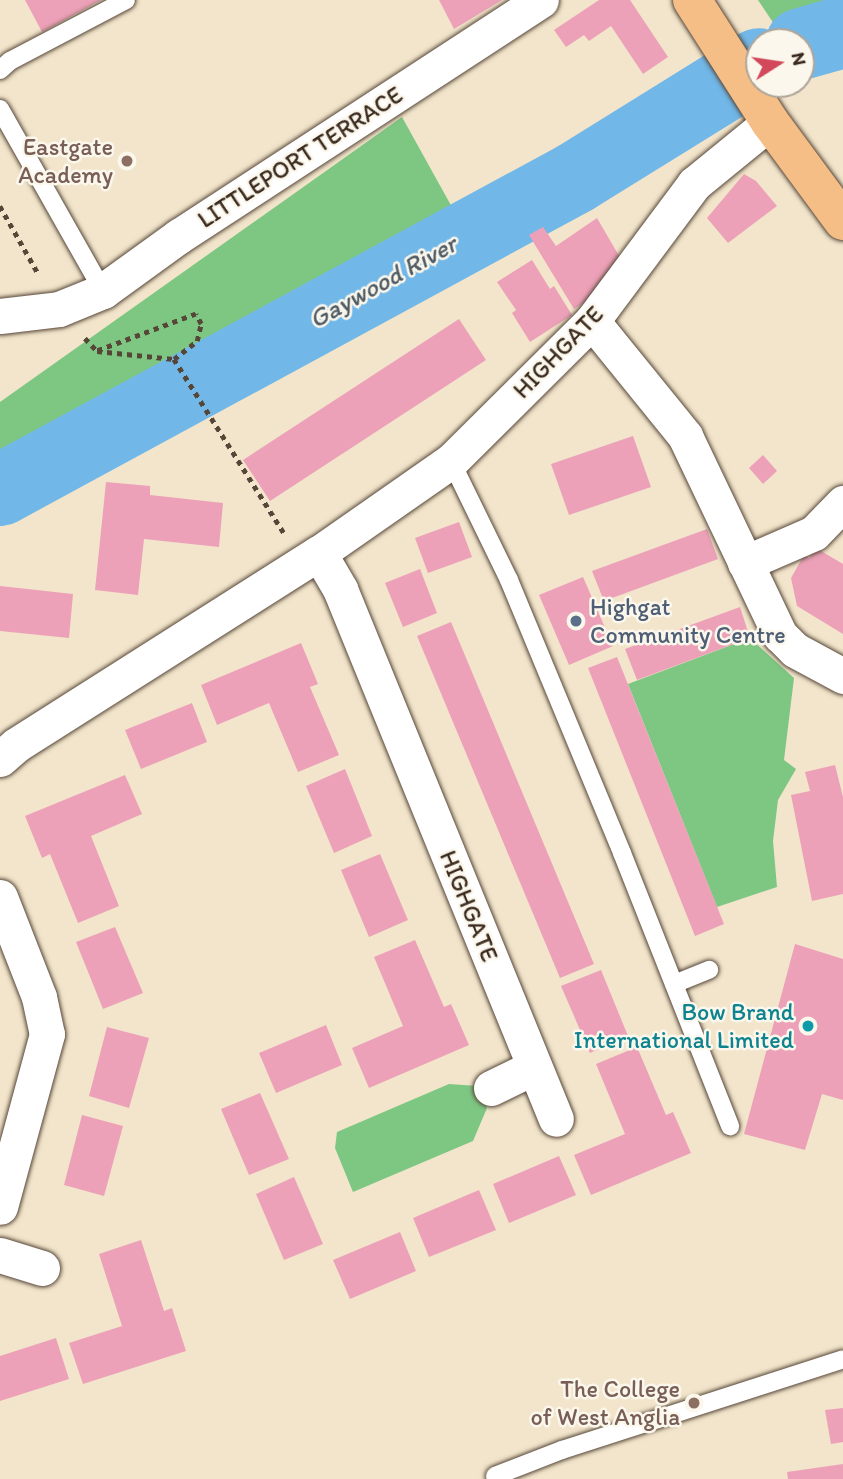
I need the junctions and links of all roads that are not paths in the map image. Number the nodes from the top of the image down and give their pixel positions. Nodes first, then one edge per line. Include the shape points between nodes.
1 (126, 0) edge
2 (541, 0) edge
3 (692, 0) edge
4 (0, 70) edge
5 (0, 109) edge
6 (770, 122) junction
7 (843, 221) edge
8 (103, 291) junction
9 (0, 316) edge
10 (592, 321) junction
11 (451, 461) junction
12 (843, 503) edge
13 (318, 553) junction
14 (745, 563) junction
15 (843, 676) edge
16 (0, 760) edge
17 (0, 897) edge
18 (709, 970) dead end
19 (674, 984) junction
20 (534, 1068) junction
21 (491, 1088) dead end
22 (556, 1119) dead end
23 (730, 1126) dead end
24 (0, 1208) edge
25 (0, 1255) edge
26 (42, 1268) dead end
27 (843, 1359) edge
28 (495, 1476) dead end

1 - 4 lane
2 - 8 street, LITTLEPORT TERRACE via 179,236
3 - 6 main road
5 - 8 lane
6 - 7 main road
6 - 10 street, HIGHGATE via 694,184
8 - 9 street, LITTLEPORT TERRACE via 59,309
10 - 11 street, HIGHGATE
10 - 14 street via 685,436
11 - 13 street, HIGHGATE
11 - 19 lane via 514,593
12 - 14 street via 814,533
13 - 16 street, HIGHGATE via 16,744
13 - 20 street, HIGHGATE via 340,589
14 - 15 street via 780,635 795,650
17 - 24 street via 40,997 47,1034
18 - 19 lane
19 - 23 lane
20 - 21 street
20 - 22 street, HIGHGATE
25 - 26 street
27 - 28 lane

